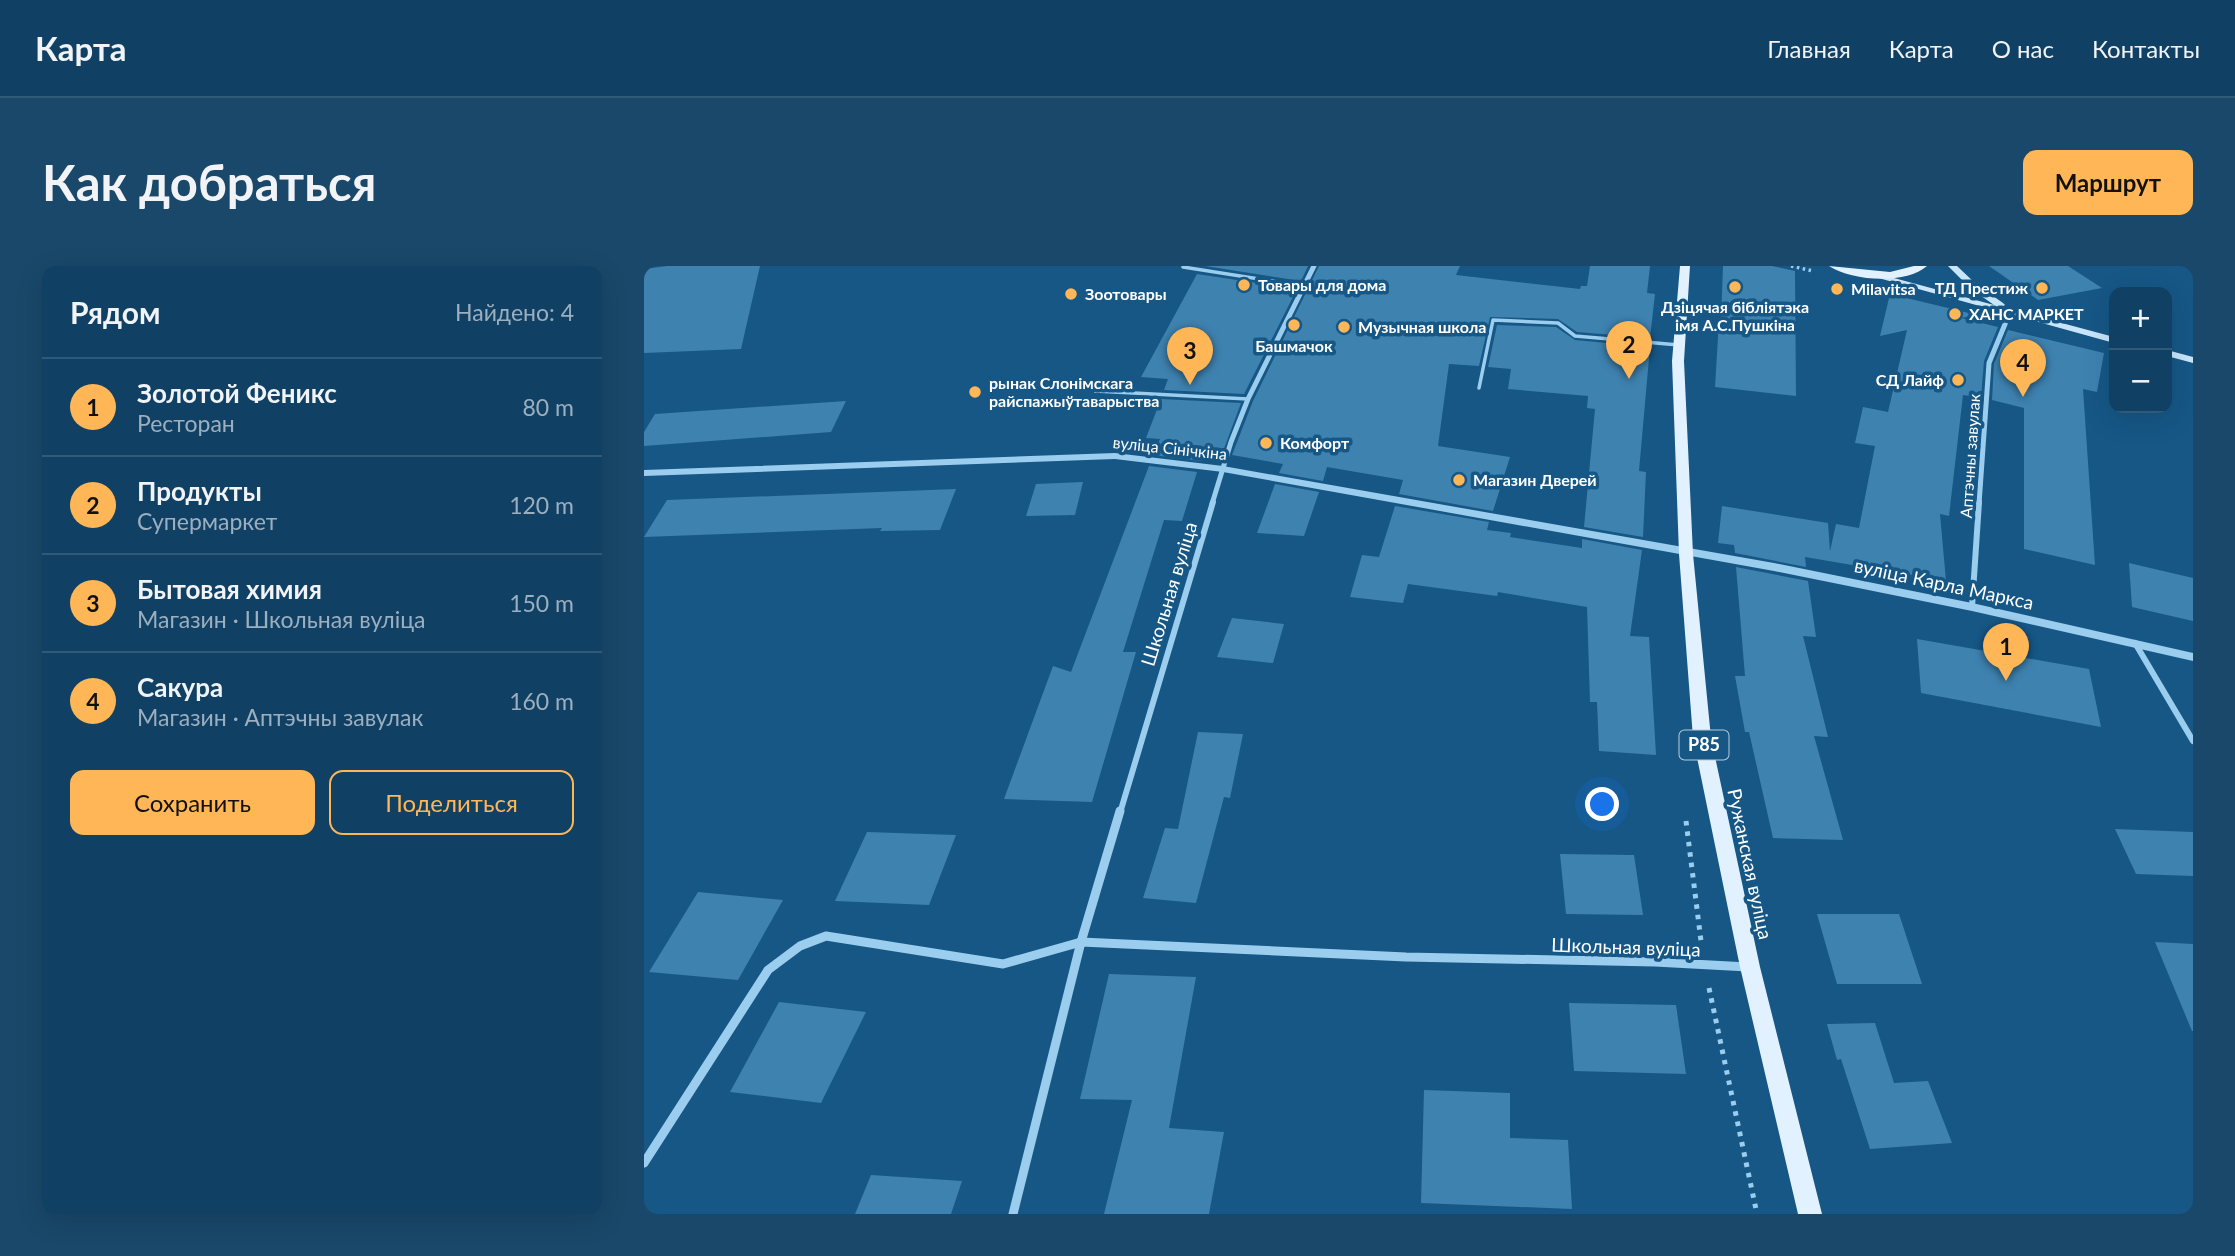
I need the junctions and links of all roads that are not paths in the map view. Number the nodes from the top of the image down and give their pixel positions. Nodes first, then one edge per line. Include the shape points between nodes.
1 (1314, 266) edge
2 (1685, 266) edge
3 (1834, 266) edge
4 (1922, 266) edge
5 (1952, 266) edge
6 (1183, 267) edge
7 (1868, 274) junction
8 (1303, 286) junction
9 (2010, 312) junction
10 (2109, 339) edge
11 (1679, 345) junction
12 (2172, 354) edge
13 (2193, 360) edge
14 (1479, 388) dead end
15 (1095, 391) dead end
16 (1248, 399) junction
17 (1223, 469) junction
18 (644, 473) edge
19 (1686, 554) junction
20 (1972, 607) junction
21 (2135, 643) junction
22 (2193, 657) edge
23 (2193, 741) edge
24 (1081, 942) junction
25 (1750, 967) junction
26 (644, 1163) edge
27 (1013, 1214) edge
28 (1810, 1214) edge

1 - 8 street, Школьная вуліца
2 - 11 main road, Ружанская вуліца / Р85
3 - 7 main road
4 - 7 main road via 1897,276
5 - 9 main road
6 - 8 lane
7 - 9 main road
8 - 16 street, Школьная вуліца
9 - 10 main road
9 - 20 street, Аптэчны завулак via 1989,363
11 - 14 lane via 1575,336 1558,323 1493,320
11 - 19 main road, Ружанская вуліца / Р85
12 - 13 main road
15 - 16 lane
16 - 17 street, Школьная вуліца
17 - 18 street, вуліца Сінічкіна via 1115,456
17 - 19 street, вуліца Сінічкіна
17 - 24 street, Школьная вуліца
19 - 20 street, вуліца Карла Маркса
19 - 25 main road, Ружанская вуліца / Р85 via 1702,738
20 - 21 street, вуліца Карла Маркса
21 - 22 street, вуліца Карла Маркса
21 - 23 street
24 - 25 street, Школьная вуліца
24 - 26 street, Школьная вуліца via 1003,964 825,936 800,946 768,970
24 - 27 street, Школьная вуліца
25 - 28 main road, Ружанская вуліца / Р85

